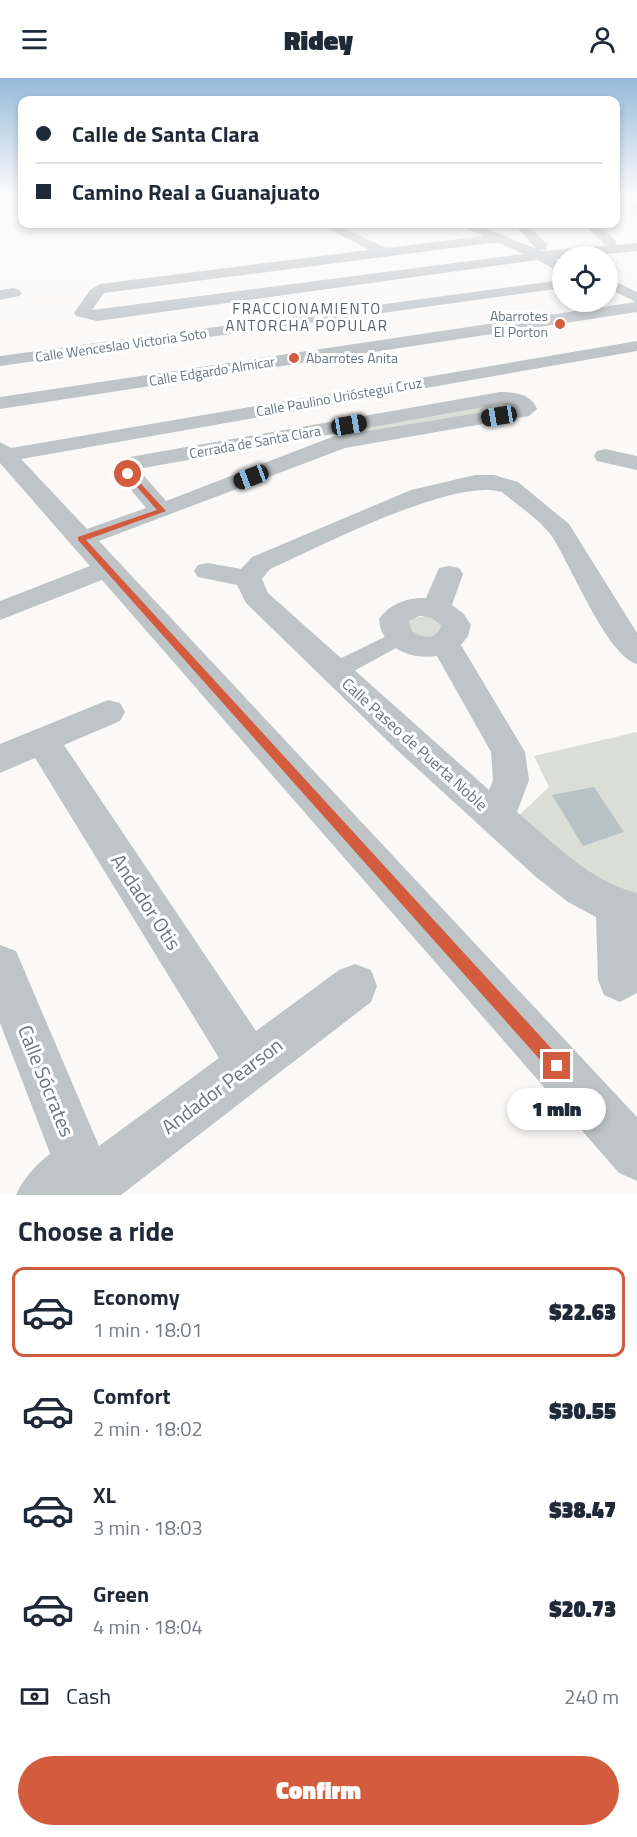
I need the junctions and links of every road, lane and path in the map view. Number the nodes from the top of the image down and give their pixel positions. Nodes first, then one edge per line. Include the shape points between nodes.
1 (374, 247) edge
2 (424, 247) edge
3 (526, 247) edge
4 (575, 247) edge
5 (635, 247) edge
6 (384, 252) junction
7 (541, 252) edge
8 (419, 273) junction
9 (627, 276) dead end
10 (618, 278) edge
11 (552, 285) edge
12 (618, 289) edge
13 (618, 297) edge
14 (407, 305) junction
15 (636, 305) edge
16 (191, 335) junction
17 (450, 335) junction
18 (637, 346) edge
19 (0, 361) edge
20 (500, 369) junction
21 (221, 370) junction
22 (0, 403) edge
23 (257, 411) junction
24 (334, 436) junction
25 (93, 449) dead end
26 (3, 452) edge
27 (605, 456) dead end
28 (637, 464) edge
29 (124, 468) junction
30 (162, 511) junction
31 (81, 539) junction
32 (108, 568) junction
33 (208, 572) dead end
34 (449, 574) dead end
35 (248, 579) junction
36 (436, 609) junction
37 (0, 611) edge
38 (399, 637) junction
39 (445, 644) junction
40 (637, 654) edge
41 (335, 671) junction
42 (108, 712) dead end
43 (42, 740) junction
44 (0, 759) edge
45 (496, 817) junction
46 (627, 910) edge
47 (0, 968) edge
48 (621, 980) dead end
49 (355, 986) dead end
50 (250, 1064) junction
51 (637, 1155) edge
52 (86, 1180) edge
53 (36, 1195) edge

1 - 6 street
2 - 6 street
3 - 7 street
4 - 7 street
5 - 7 street
6 - 8 street
6 - 8 street via 100,289 82,313 97,316
7 - 8 street
9 - 10 street
11 - 14 street, Calle Wenceslao Victoria Soto
12 - 15 street
13 - 15 street
14 - 16 street, Calle Wenceslao Victoria Soto
14 - 17 street
15 - 17 street, Calle Edgardo Almicar
16 - 19 street, Calle Wenceslao Victoria Soto
16 - 21 street
17 - 20 street
17 - 21 street, Calle Edgardo Almicar
18 - 20 street, Calle Paulino Urióstegui Cruz
20 - 23 street, Calle Paulino Urióstegui Cruz
21 - 22 street, Calle Edgardo Almicar
21 - 23 street
23 - 26 street, Calle Paulino Urióstegui Cruz
24 - 24 street, Cerrada de Santa Clara via 522,412 527,409 512,398 500,398
24 - 29 street, Cerrada de Santa Clara via 132,463
24 - 30 street, Cerrada de Santa Clara
25 - 29 street via 113,465
26 - 31 street
27 - 28 street
29 - 30 street
30 - 31 street, Cerrada de Santa Clara
31 - 32 street
32 - 37 street
32 - 51 street
33 - 35 street
34 - 36 street
35 - 40 street via 261,563 419,495 496,473 560,529
35 - 41 street, Calle Paseo de Puerta Noble via 256,597
36 - 38 street via 415,607 399,614 393,625
36 - 39 street via 446,613 456,625 456,632
38 - 39 street via 426,647
38 - 41 street, Calle Paseo de Puerta Noble
39 - 45 street, Calle Paseo de Puerta Noble via 508,752 511,780
41 - 45 street, Calle Paseo de Puerta Noble via 443,773
42 - 43 street
43 - 44 street
43 - 50 street, Andador Otis
45 - 46 street, Calle Paseo de Puerta Noble via 580,888
46 - 48 street
47 - 52 street, Calle Sócrates
49 - 50 street, Andador Pearson
50 - 52 street, Andador Pearson
52 - 53 street

